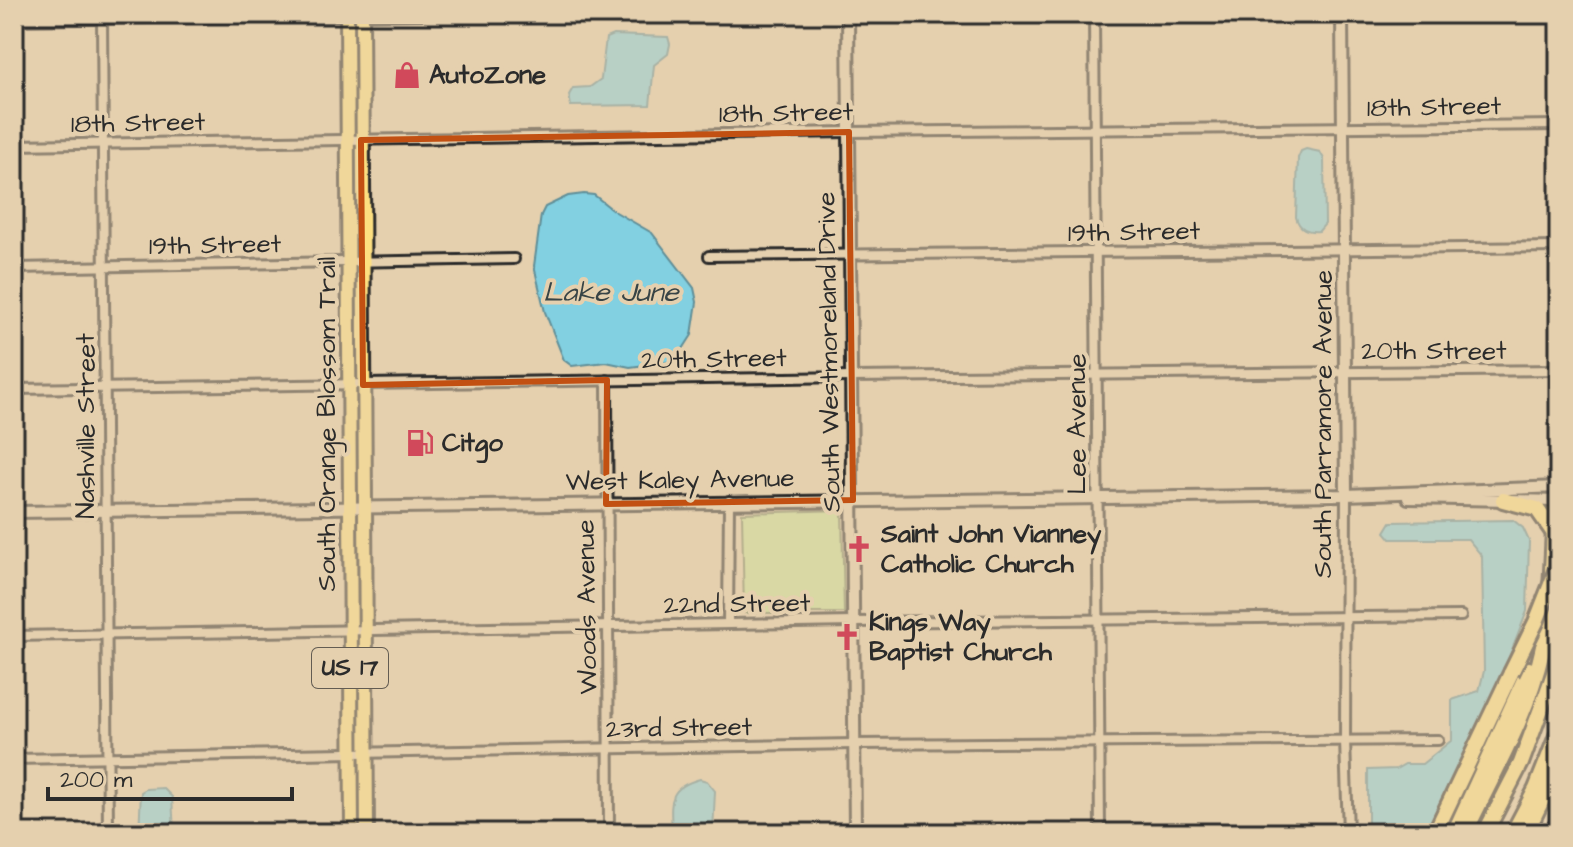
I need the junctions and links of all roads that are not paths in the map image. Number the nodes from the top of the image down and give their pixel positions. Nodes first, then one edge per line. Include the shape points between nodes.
1 (423, 14) edge
2 (574, 14) edge
3 (761, 14) edge
4 (848, 14) edge
5 (1094, 14) edge
6 (1342, 14) edge
7 (347, 15) edge
8 (362, 15) edge
9 (102, 18) junction
10 (14, 20) edge
11 (1559, 125) edge
12 (1342, 128) junction
13 (1094, 130) junction
14 (849, 132) junction
15 (346, 139) junction
16 (361, 140) junction
17 (103, 144) junction
18 (14, 145) edge
19 (1559, 247) edge
20 (1344, 250) junction
21 (1095, 253) junction
22 (850, 255) junction
23 (709, 256) dead end
24 (514, 259) dead end
25 (347, 263) junction
26 (362, 263) junction
27 (105, 267) junction
28 (14, 268) edge
29 (1559, 370) edge
30 (1344, 372) junction
31 (1096, 374) junction
32 (851, 377) junction
33 (607, 380) junction
34 (348, 385) junction
35 (363, 385) junction
36 (14, 389) edge
37 (105, 389) junction
38 (1559, 487) edge
39 (1346, 495) junction
40 (1097, 497) junction
41 (853, 500) junction
42 (1503, 500) junction
43 (729, 501) junction
44 (1559, 502) edge
45 (606, 504) junction
46 (349, 507) junction
47 (364, 507) junction
48 (106, 511) junction
49 (14, 512) edge
50 (1556, 534) edge
51 (1556, 562) edge
52 (1549, 612) junction
53 (1461, 616) dead end
54 (1346, 618) junction
55 (1097, 621) junction
56 (852, 622) junction
57 (728, 624) junction
58 (608, 627) junction
59 (350, 630) junction
60 (365, 630) junction
61 (107, 635) junction
62 (14, 636) edge
63 (1559, 660) edge
64 (1559, 731) edge
65 (1345, 740) junction
66 (1438, 740) dead end
67 (1100, 743) junction
68 (854, 744) junction
69 (608, 749) junction
70 (351, 753) junction
71 (366, 753) junction
72 (108, 758) junction
73 (14, 759) edge
74 (1559, 765) edge
75 (1559, 820) edge
76 (108, 833) edge
77 (352, 833) edge
78 (367, 833) edge
79 (609, 833) edge
80 (855, 833) edge
81 (1100, 833) edge
82 (1348, 833) edge
83 (1435, 833) edge
84 (1454, 833) edge
85 (1465, 833) edge
86 (1485, 833) edge
87 (1513, 833) edge
88 (1526, 833) edge
89 (1553, 833) edge

1 - 8 street
2 - 3 street
4 - 14 street, South Westmoreland Drive
5 - 13 street, Lee Avenue
6 - 12 street, South Parramore Avenue
7 - 8 street
7 - 9 street
7 - 15 main road, South Orange Blossom Trail / US 17
8 - 16 main road, South Orange Blossom Trail / US 17
9 - 10 street
9 - 17 street, Nashville Street
11 - 12 street, 18th Street
12 - 13 street, 18th Street
12 - 20 street, South Parramore Avenue
13 - 14 street, 18th Street
13 - 21 street, Lee Avenue
14 - 16 street, 18th Street
14 - 22 street, South Westmoreland Drive
15 - 16 street, 18th Street
15 - 17 street, 18th Street
15 - 25 main road, South Orange Blossom Trail / US 17
16 - 26 main road, South Orange Blossom Trail / US 17
17 - 18 street, 18th Street
17 - 27 street, Nashville Street
19 - 20 street, 19th Street
20 - 21 street, 19th Street
20 - 30 street, South Parramore Avenue
21 - 22 street, 19th Street
21 - 31 street, Lee Avenue
22 - 23 street, 19th Street
22 - 32 street, South Westmoreland Drive
24 - 26 street, 19th Street
25 - 26 street, 19th Street
25 - 27 street, 19th Street
25 - 34 main road, South Orange Blossom Trail / US 17
26 - 35 main road, South Orange Blossom Trail / US 17
27 - 28 street, 19th Street
27 - 37 street, Nashville Street
29 - 30 street, 20th Street
30 - 31 street, 20th Street
30 - 39 street, South Parramore Avenue
31 - 32 street, 20th Street
31 - 40 street, Lee Avenue
32 - 33 street, 20th Street
32 - 41 street, South Westmoreland Drive
33 - 35 street, 20th Street
33 - 45 street, Woods Avenue
34 - 35 street, 20th Street
34 - 37 street, 20th Street
34 - 46 main road, South Orange Blossom Trail / US 17
35 - 47 main road, South Orange Blossom Trail / US 17
36 - 37 street, 20th Street
37 - 48 street, Nashville Street
38 - 39 street
39 - 40 street, West Kaley Avenue
39 - 42 street
39 - 54 street, South Parramore Avenue
40 - 41 street, West Kaley Avenue
40 - 55 street, Lee Avenue
41 - 43 street, West Kaley Avenue
41 - 56 street, South Westmoreland Drive
42 - 44 street
42 - 50 highway via 1537,509
43 - 45 street, West Kaley Avenue
43 - 57 street
44 - 50 highway
45 - 47 street, West Kaley Avenue
45 - 58 street, Woods Avenue
46 - 47 street, West Kaley Avenue
46 - 48 street, West Kaley Avenue
46 - 59 main road, South Orange Blossom Trail / US 17
47 - 60 main road, South Orange Blossom Trail / US 17
48 - 49 street, West Kaley Avenue
48 - 61 street, Nashville Street
50 - 51 highway
51 - 52 highway
51 - 83 highway, bridge via 1536,622
52 - 84 highway
52 - 85 highway via 1522,712
53 - 54 street, 22nd Street
54 - 55 street, 22nd Street
54 - 65 street, South Parramore Avenue
55 - 56 street, 22nd Street
55 - 67 street, Lee Avenue
56 - 57 street, 22nd Street
56 - 68 street, South Westmoreland Drive
57 - 58 street, 22nd Street
58 - 60 street, 22nd Street
58 - 69 street, Woods Avenue
59 - 60 street, 22nd Street
59 - 61 street, 22nd Street
59 - 70 main road, South Orange Blossom Trail / US 17
60 - 71 main road, South Orange Blossom Trail / US 17
61 - 62 street, 22nd Street
61 - 72 street, Nashville Street
63 - 86 highway via 1521,763
64 - 87 highway
65 - 66 street, 23rd Street
65 - 67 street, 23rd Street
65 - 82 street, South Parramore Avenue
67 - 68 street, 23rd Street
67 - 81 street, Lee Avenue
68 - 69 street, 23rd Street
68 - 80 street, South Westmoreland Drive
69 - 71 street, 23rd Street
69 - 79 street, Woods Avenue
70 - 71 street, 23rd Street
70 - 72 street, 23rd Street
70 - 77 main road, South Orange Blossom Trail / US 17
71 - 78 main road, South Orange Blossom Trail / US 17
72 - 73 street, 23rd Street
72 - 76 street, Nashville Street
74 - 88 highway
75 - 89 highway

